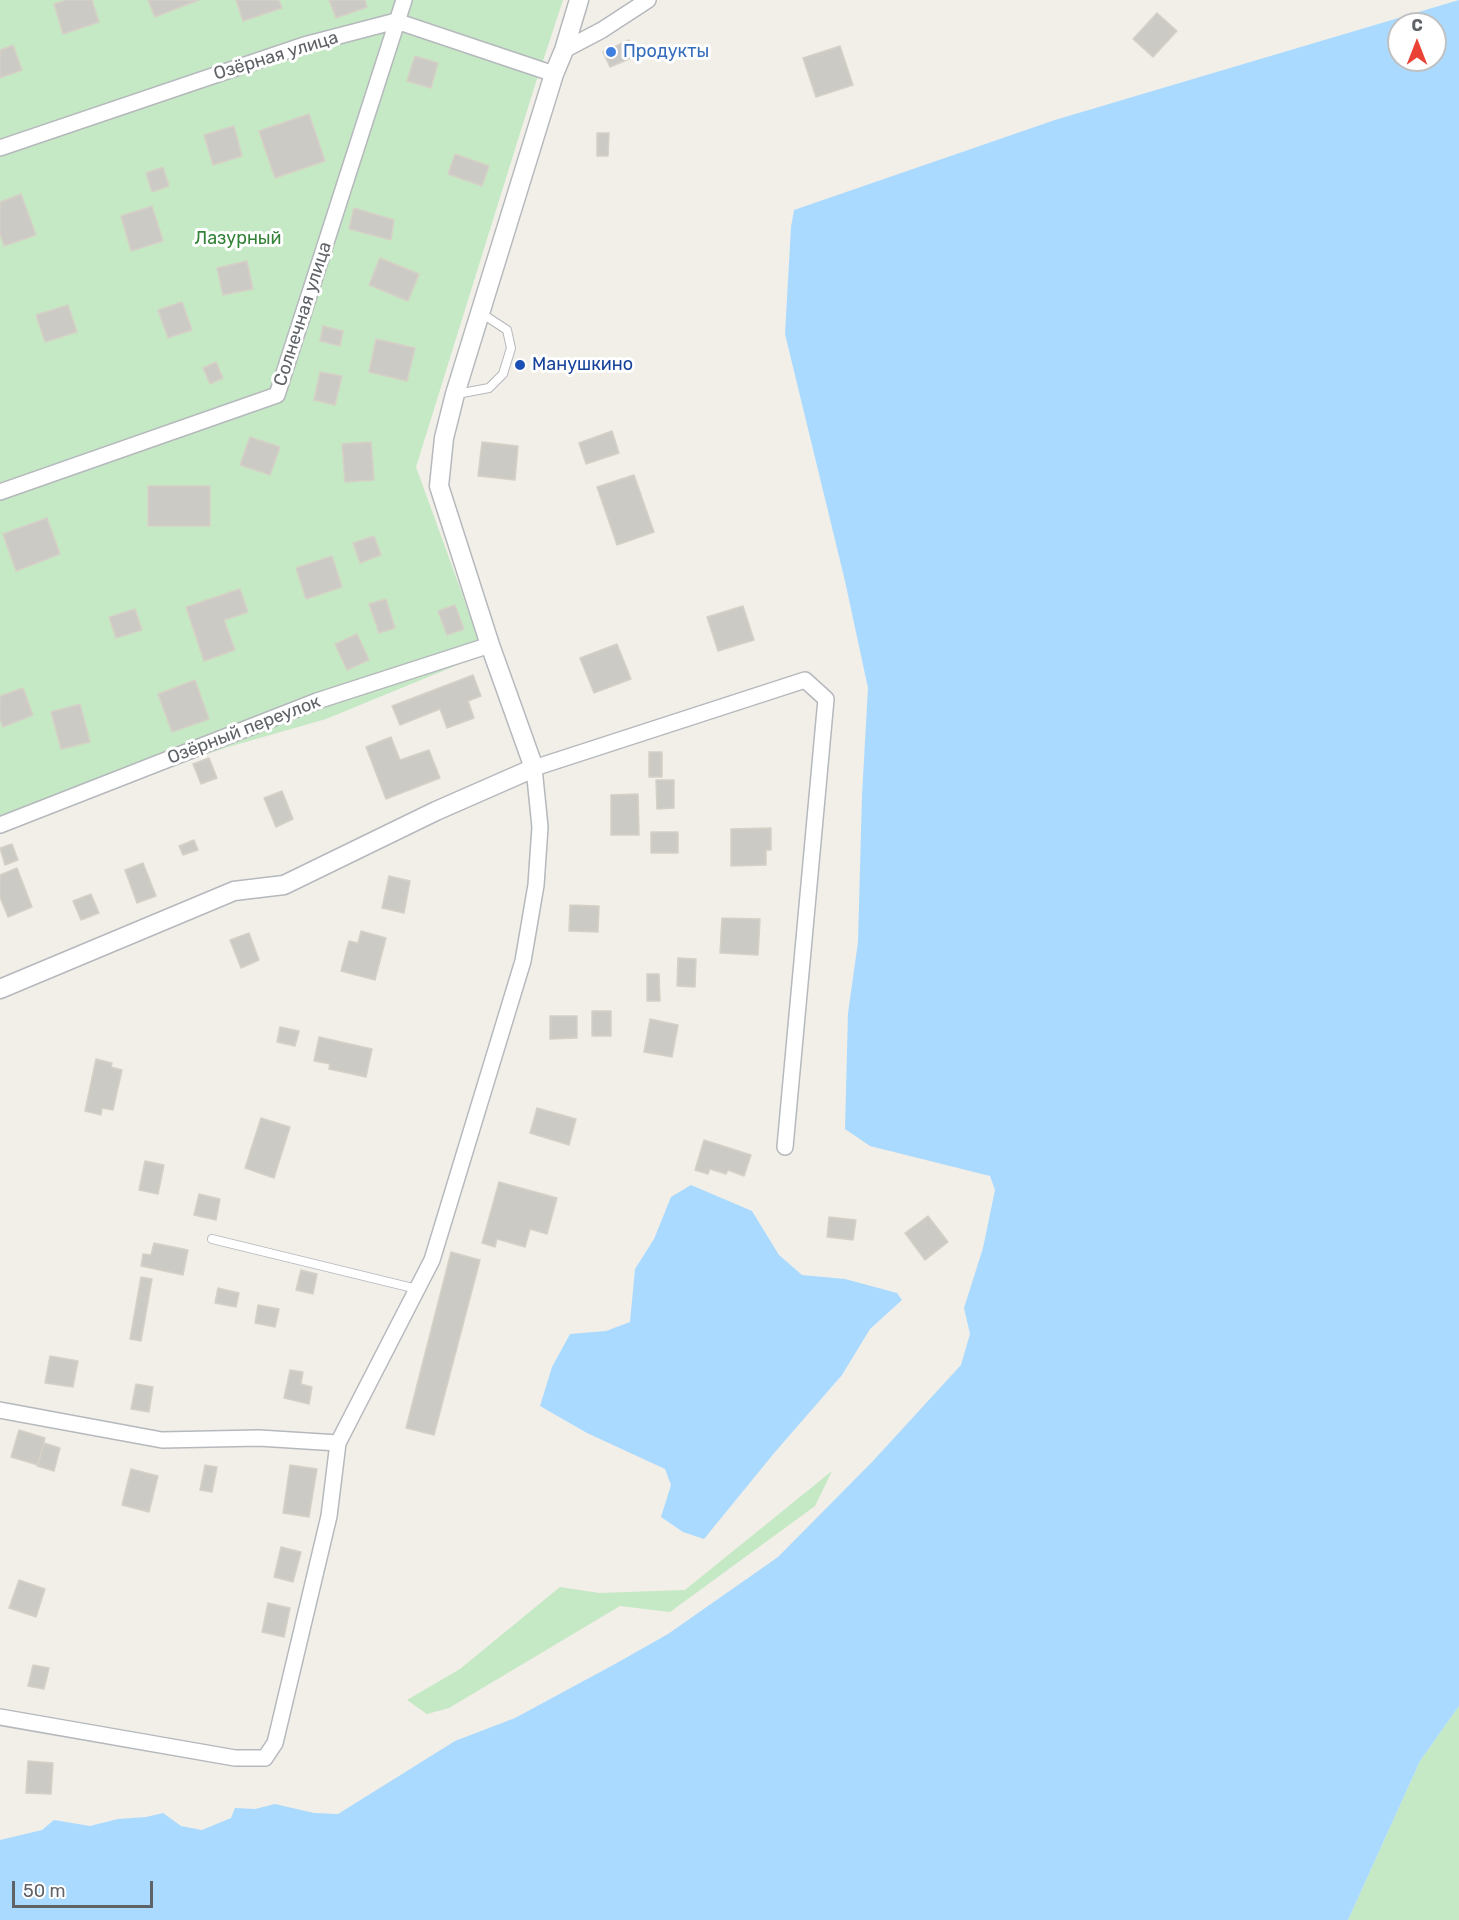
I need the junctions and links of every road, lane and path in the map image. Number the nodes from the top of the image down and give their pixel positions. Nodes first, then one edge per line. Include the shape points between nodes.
1 (404, 0) edge
2 (579, 0) edge
3 (648, 0) edge
4 (396, 21) junction
5 (564, 50) junction
6 (554, 74) junction
7 (0, 148) edge
8 (480, 312) junction
9 (455, 394) junction
10 (0, 492) edge
11 (490, 645) junction
12 (534, 768) junction
13 (0, 825) edge
14 (0, 989) edge
15 (785, 1147) dead end
16 (212, 1239) dead end
17 (417, 1289) junction
18 (0, 1410) edge
19 (338, 1443) junction
20 (0, 1717) edge

1 - 4 street
2 - 5 street
3 - 5 street
4 - 6 street
4 - 7 street, Озёрная улица via 304,45
4 - 10 street, Солнечная улица via 278,395
5 - 6 street
6 - 8 street
8 - 9 street
8 - 9 lane via 507,330 511,348 503,374 489,388
9 - 11 street via 444,438 439,486
11 - 12 street
11 - 13 street, Озёрный переулок via 317,701
12 - 14 street via 284,885 234,891
12 - 15 street via 805,680 826,699
12 - 17 street via 540,827 536,885 523,961 432,1260
16 - 17 lane
17 - 19 street
18 - 19 street via 162,1440 259,1438
19 - 20 street via 329,1516 275,1743 265,1758 235,1758

